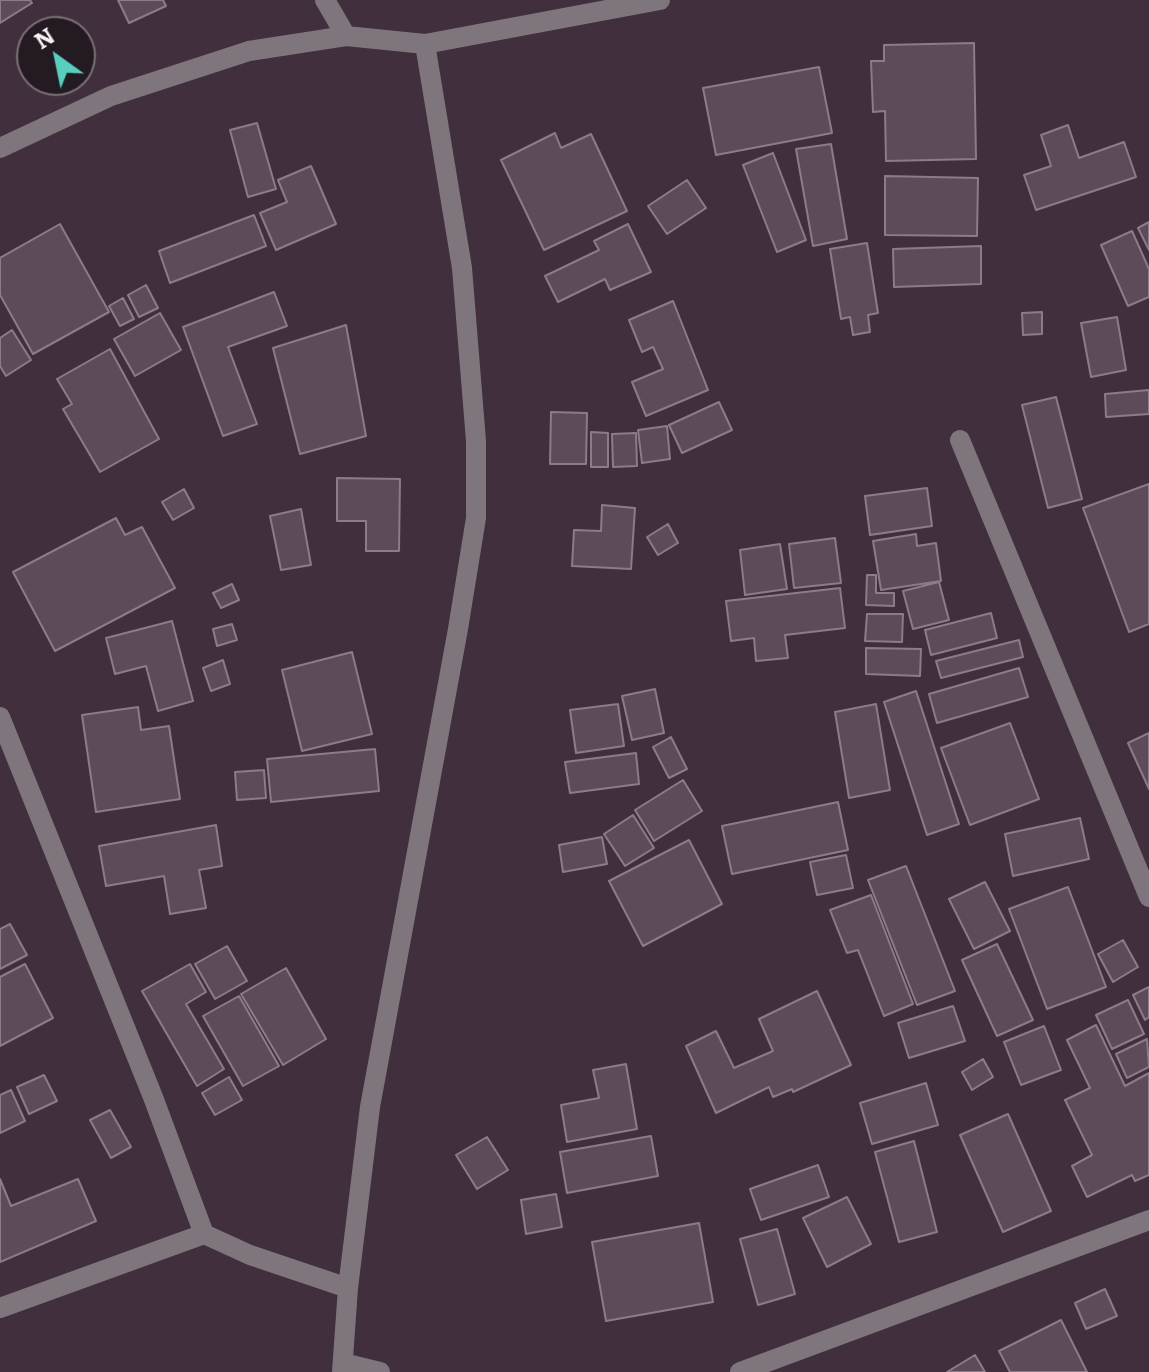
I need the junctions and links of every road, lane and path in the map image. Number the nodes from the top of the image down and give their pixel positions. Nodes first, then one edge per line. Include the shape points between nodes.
1 (325, 0) edge
2 (660, 0) edge
3 (346, 36) junction
4 (425, 44) junction
5 (0, 148) edge
6 (960, 440) dead end
7 (0, 717) edge
8 (1149, 897) edge
9 (1149, 1220) edge
10 (204, 1234) junction
11 (348, 1288) junction
12 (0, 1308) edge
13 (343, 1367) edge
14 (380, 1372) edge
15 (740, 1372) edge

1 - 3 street
2 - 4 street
3 - 4 street
3 - 5 street via 249,51 111,96
4 - 11 street via 462,268 476,441 476,518 370,1107
6 - 8 street
7 - 10 street
9 - 15 street
10 - 11 street
10 - 12 street
11 - 13 street
13 - 14 street

